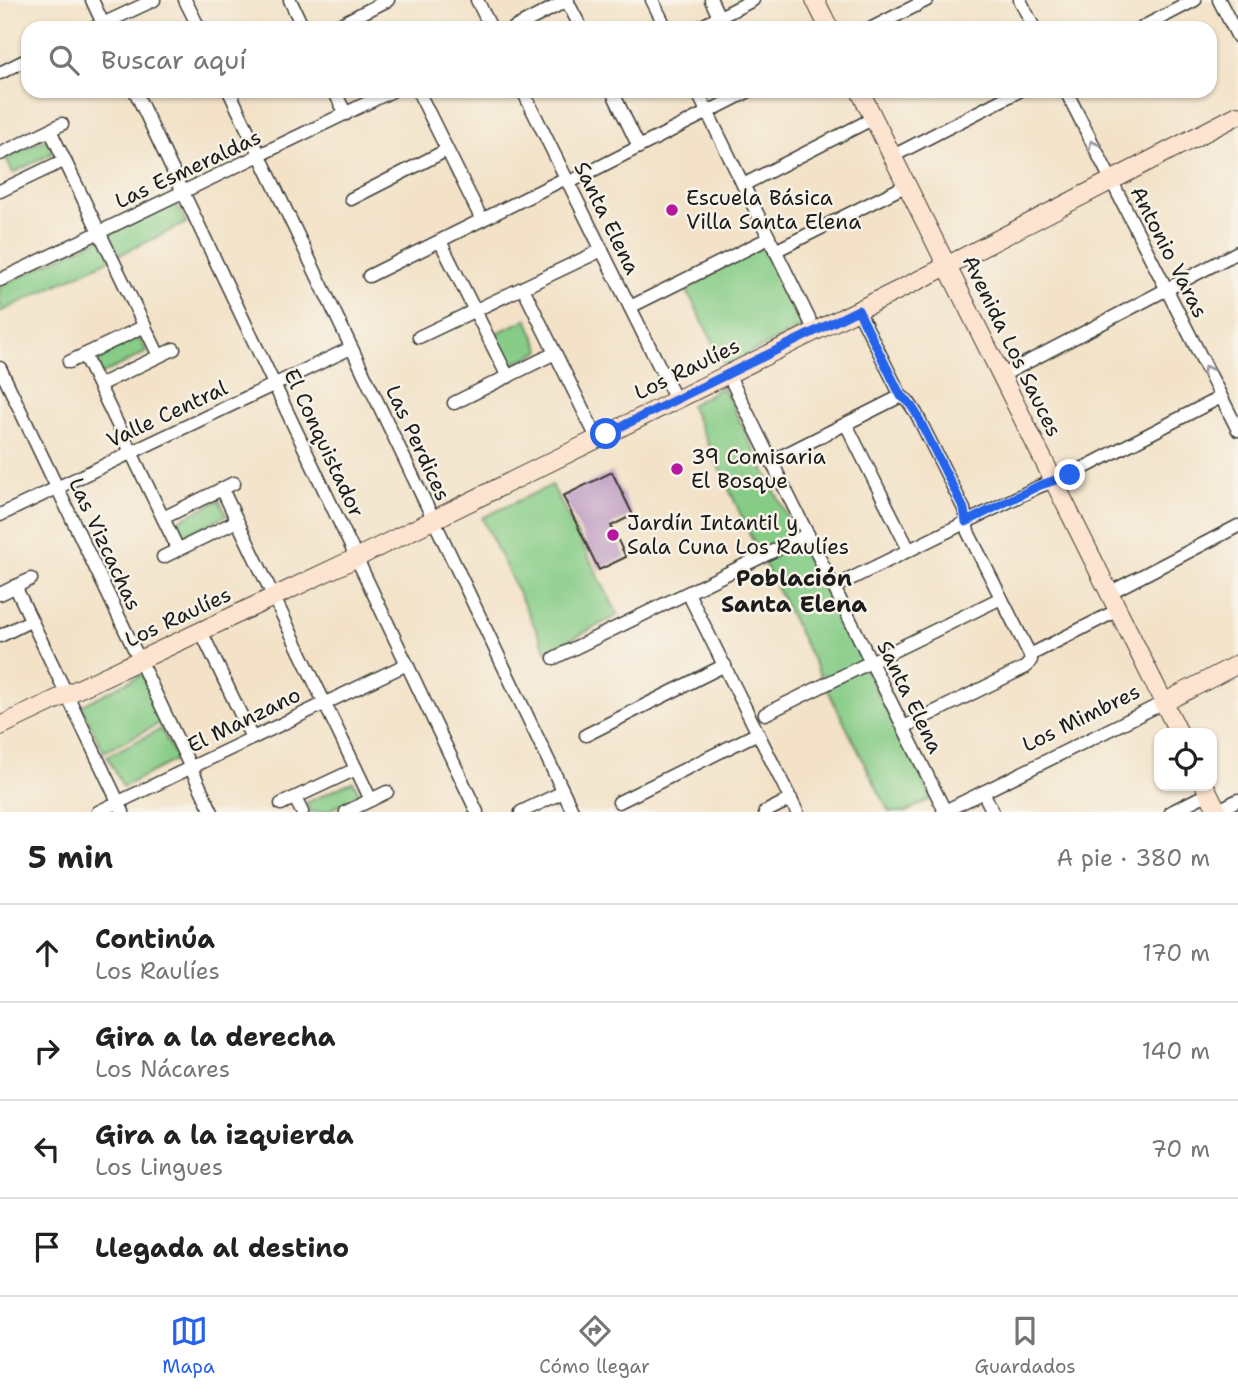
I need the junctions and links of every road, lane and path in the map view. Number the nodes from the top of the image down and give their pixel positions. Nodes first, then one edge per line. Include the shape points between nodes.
1 (92, 0) edge
2 (154, 0) edge
3 (185, 0) edge
4 (289, 0) edge
5 (388, 0) edge
6 (477, 0) edge
7 (568, 0) edge
8 (652, 0) edge
9 (710, 0) edge
10 (752, 0) edge
11 (815, 0) edge
12 (927, 0) edge
13 (1020, 0) edge
14 (1195, 0) edge
15 (1219, 0) edge
16 (719, 17) junction
17 (99, 21) edge
18 (113, 21) edge
19 (196, 21) edge
20 (300, 21) edge
21 (347, 21) edge
22 (488, 21) edge
23 (528, 21) edge
24 (578, 21) edge
25 (662, 21) edge
26 (711, 21) edge
27 (826, 21) edge
28 (886, 21) edge
29 (1030, 21) edge
30 (1154, 21) edge
31 (1238, 37) edge
32 (21, 63) edge
33 (0, 73) edge
34 (138, 98) edge
35 (232, 98) edge
36 (338, 98) edge
37 (378, 98) edge
38 (421, 98) edge
39 (526, 98) edge
40 (615, 98) edge
41 (700, 98) edge
42 (735, 98) edge
43 (864, 98) edge
44 (1005, 98) edge
45 (1070, 98) edge
46 (707, 112) junction
47 (346, 114) junction
48 (1238, 115) edge
49 (874, 118) junction
50 (639, 147) junction
51 (447, 150) junction
52 (0, 154) edge
53 (893, 156) junction
54 (260, 157) junction
55 (65, 160) junction
56 (1112, 180) junction
57 (567, 181) junction
58 (743, 185) junction
59 (907, 185) junction
60 (1, 187) edge
61 (184, 193) junction
62 (351, 199) dead end
63 (482, 220) junction
64 (100, 233) junction
65 (769, 238) junction
66 (440, 241) junction
67 (602, 250) junction
68 (775, 251) junction
69 (1238, 253) edge
70 (947, 266) junction
71 (369, 276) dead end
72 (0, 280) edge
73 (523, 288) junction
74 (1167, 289) junction
75 (630, 307) junction
76 (475, 310) junction
77 (858, 310) junction
78 (145, 326) junction
79 (815, 331) junction
80 (419, 337) dead end
81 (351, 348) junction
82 (174, 349) dead end
83 (555, 354) junction
84 (84, 355) junction
85 (159, 356) junction
86 (69, 362) dead end
87 (0, 368) edge
88 (729, 374) junction
89 (1001, 376) junction
90 (508, 377) junction
91 (99, 385) junction
92 (275, 385) junction
93 (901, 396) junction
94 (1221, 397) junction
95 (676, 400) junction
96 (454, 403) dead end
97 (846, 424) junction
98 (1238, 430) edge
99 (597, 438) junction
100 (131, 453) junction
101 (772, 461) junction
102 (1054, 481) junction
103 (234, 483) dead end
104 (57, 488) junction
105 (222, 489) junction
106 (0, 515) edge
107 (163, 518) junction
108 (433, 520) junction
109 (237, 521) junction
110 (966, 522) junction
111 (1238, 526) edge
112 (808, 534) junction
113 (178, 550) junction
114 (908, 550) junction
115 (163, 557) dead end
116 (356, 558) junction
117 (31, 579) dead end
118 (15, 586) junction
119 (834, 587) junction
120 (688, 593) junction
121 (1109, 593) junction
122 (0, 594) edge
123 (274, 597) junction
124 (1001, 598) junction
125 (1118, 610) junction
126 (30, 621) junction
127 (201, 631) junction
128 (0, 636) edge
129 (1030, 654) junction
130 (554, 659) dead end
131 (139, 660) junction
132 (871, 661) junction
133 (407, 664) junction
134 (1238, 664) edge
135 (724, 665) junction
136 (67, 694) junction
137 (325, 703) junction
138 (1163, 703) junction
139 (765, 714) dead end
140 (0, 726) edge
141 (904, 727) junction
142 (1176, 728) edge
143 (758, 733) junction
144 (586, 735) dead end
145 (252, 738) junction
146 (191, 767) junction
147 (356, 769) junction
148 (1205, 791) edge
149 (1207, 791) edge
150 (387, 792) dead end
151 (563, 792) junction
152 (983, 792) junction
153 (295, 797) junction
154 (791, 799) junction
155 (371, 800) junction
156 (1238, 800) edge
157 (618, 802) dead end
158 (281, 804) dead end
159 (121, 807) edge
160 (944, 811) edge
161 (1217, 811) edge
162 (98, 812) edge
163 (212, 812) edge
164 (302, 812) edge
165 (346, 812) edge
166 (478, 812) edge
167 (521, 812) edge
168 (573, 812) edge
169 (765, 812) edge
170 (797, 812) edge
171 (993, 812) edge
172 (1171, 812) edge

1 - 17 street
2 - 18 street
3 - 19 street
4 - 20 street
5 - 21 street
6 - 22 street
7 - 23 street
7 - 24 street
8 - 25 street
9 - 16 street
10 - 16 street
11 - 27 street
12 - 28 street
13 - 29 street
14 - 30 street
15 - 31 street
16 - 26 street
32 - 33 street
34 - 61 street, El Conquistador
35 - 54 street, Las Perdices
36 - 47 street
37 - 47 street, Las Esmeraldas
38 - 51 street
39 - 57 street, Santa Elena
40 - 50 street
41 - 46 street
42 - 46 street
43 - 49 street, Avenida Los Sauces
44 - 53 street
56 -> 45 street, Antonio Varas
46 - 50 street
46 - 58 street
47 - 54 street, Las Esmeraldas
48 - 56 street, Los Raulíes
49 - 53 street, Avenida Los Sauces
49 - 58 street
50 - 57 street
51 - 62 street
51 - 63 street
52 - 55 street via 56,127
53 - 59 street, Avenida Los Sauces
54 - 61 street, Las Esmeraldas
54 - 81 street, Las Perdices
55 - 60 street
55 - 64 street
56 - 70 street, Los Raulíes
56 - 74 street, Antonio Varas
57 - 63 street
57 - 67 street, Santa Elena
58 - 65 street
59 - 68 street
59 - 70 street, Avenida Los Sauces
61 - 64 street, Las Esmeraldas
61 - 92 street, El Conquistador
63 - 66 street
64 - 72 street, Las Esmeraldas
64 - 78 street
65 - 68 street
65 - 75 street
66 - 71 street
66 - 76 street
67 - 73 street
67 - 75 street, Santa Elena
68 - 79 street
69 - 74 street
70 - 77 street, Los Raulíes
70 - 89 street, Avenida Los Sauces
73 - 76 street
73 - 83 street
74 - 89 street
94 -> 74 street, Antonio Varas
75 - 95 street, Santa Elena
76 - 80 street
76 - 90 street
77 - 79 street, Los Raulíes
77 - 93 street
78 - 84 street
78 - 85 street
79 - 88 street, Los Raulíes
81 - 92 street, Valle Central
81 - 108 street, Las Perdices
82 - 85 street
83 - 90 street
83 - 99 street
84 - 86 street
84 - 91 street
85 - 91 street
87 - 104 street, Las Vizcachas
88 - 95 street, Los Raulíes
88 - 101 street, Santa Elena
89 - 102 street, Avenida Los Sauces
90 - 96 street
91 - 100 street
92 - 100 street, Valle Central
92 - 116 street, El Conquistador
93 - 97 street
93 - 110 street via 916,413 964,509
94 - 98 street, Antonio Varas
94 - 102 street
95 - 99 street, Los Raulíes
97 - 101 street
97 - 114 street
99 - 108 street, Los Raulíes
100 - 104 street, Valle Central
100 - 107 street
101 - 112 street, Santa Elena
102 - 110 street
102 - 121 street, Avenida Los Sauces
103 - 105 street
104 - 106 street, Valle Central
104 - 131 street, Las Vizcachas
105 - 107 street
105 - 109 street
107 - 113 street
108 - 116 street, Los Raulíes
108 - 151 street, Las Perdices
109 - 113 street
109 - 123 street
110 - 114 street
110 - 124 street
111 - 121 street
112 - 119 street, Santa Elena
112 - 120 street
113 - 115 street
114 - 119 street
116 - 123 street, Los Raulíes
116 - 133 street, El Conquistador
117 - 118 street
118 - 122 street
118 - 126 street
119 - 132 street, Santa Elena
120 - 130 street
120 - 135 street
121 - 125 street, Avenida Los Sauces
123 - 127 street, Los Raulíes
123 - 137 street
124 - 129 street
124 - 132 street
125 - 129 street
125 - 138 street, Avenida Los Sauces
126 - 128 street
126 - 136 street
127 - 131 street, Los Raulíes
127 - 145 street
129 - 141 street via 1026,667
131 - 136 street, Los Raulíes
131 - 146 street, Las Vizcachas
132 - 139 street
132 - 141 street, Santa Elena
133 - 137 street, El Manzano
133 - 166 street, El Conquistador
134 - 138 street, Los Mimbres
135 - 143 street
135 - 144 street
136 - 140 street, Los Raulíes
136 - 159 street
137 - 145 street, El Manzano
137 - 147 street
138 - 142 street, Avenida Los Sauces
138 - 152 street, Los Mimbres
141 - 160 street, Santa Elena
143 - 154 street
143 - 157 street
145 - 146 street, El Manzano
146 - 159 street, El Manzano
146 - 163 street, Las Vizcachas
147 - 153 street
147 - 155 street
148 - 172 street
149 - 161 street
150 - 155 street
151 - 167 street
151 - 168 street, Las Perdices
152 - 160 street, Los Mimbres
152 - 171 street
153 - 158 street
153 - 164 street
154 - 169 street
154 - 170 street
155 - 165 street
156 - 161 street
159 - 162 street, El Manzano

